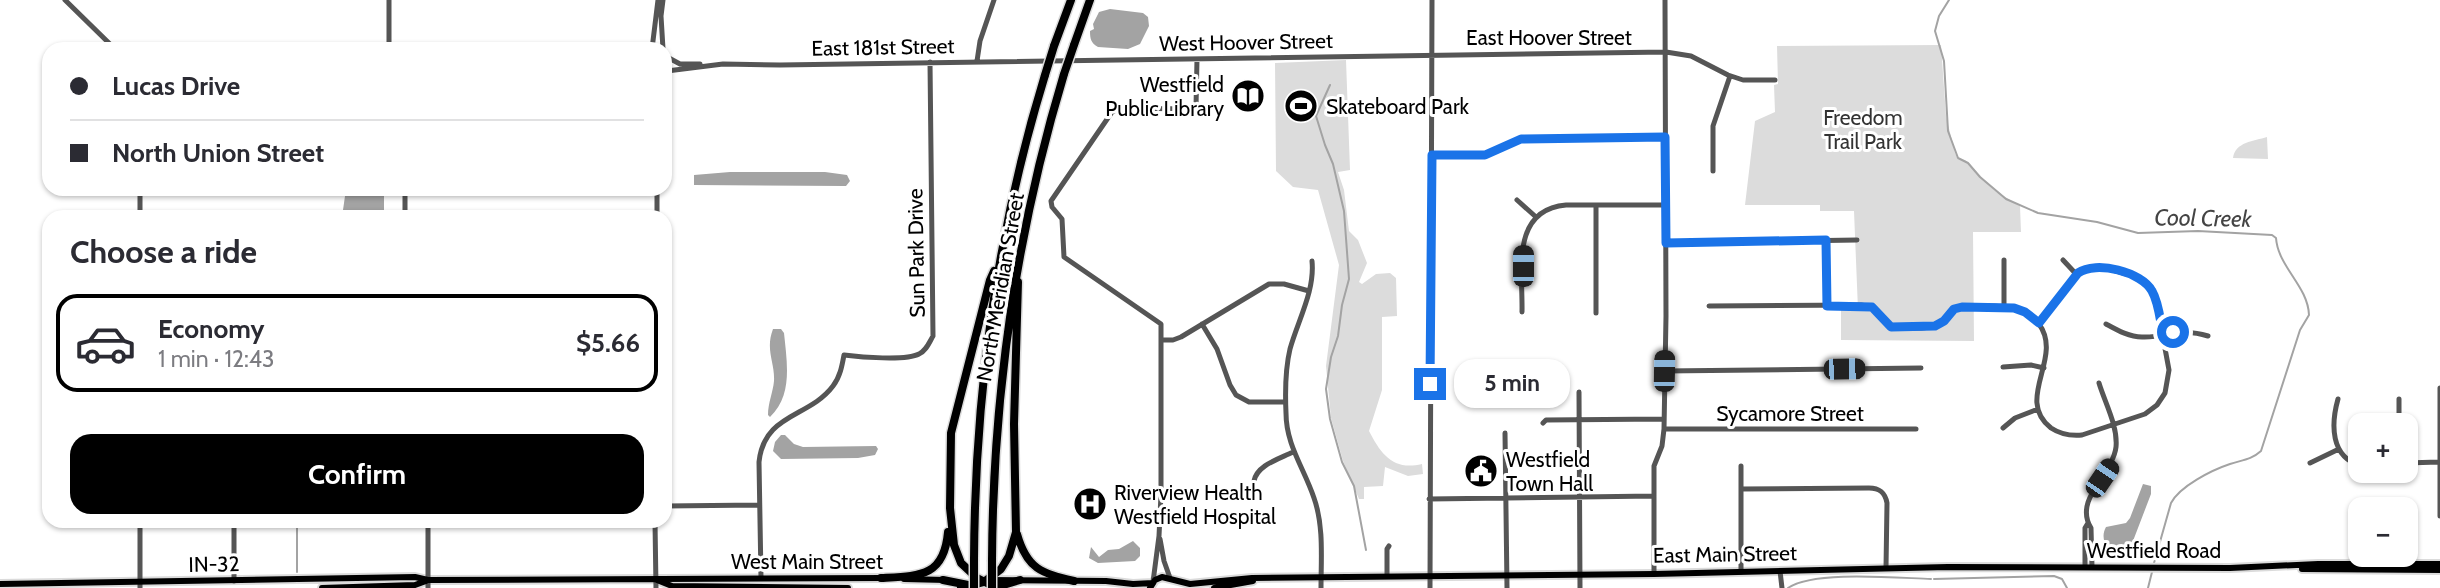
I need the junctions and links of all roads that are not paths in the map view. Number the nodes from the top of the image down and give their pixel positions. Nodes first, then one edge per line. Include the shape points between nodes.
1 (65, 0) edge
2 (389, 0) edge
3 (660, 0) edge
4 (994, 0) edge
5 (1071, 0) edge
6 (1090, 0) edge
7 (1432, 0) edge
8 (1665, 0) edge
9 (108, 42) edge
10 (389, 42) edge
11 (653, 42) edge
12 (663, 42) edge
13 (1666, 51) junction
14 (1432, 54) junction
15 (672, 59) edge
16 (1197, 59) junction
17 (1061, 60) joint
18 (977, 61) junction
19 (930, 62) junction
20 (706, 65) junction
21 (672, 71) edge
22 (1730, 76) junction
23 (1775, 80) dead end
24 (1665, 137) junction
25 (1432, 155) junction
26 (1713, 172) dead end
27 (1517, 200) dead end
28 (1596, 205) junction
29 (1666, 205) junction
30 (1536, 217) junction
31 (1826, 240) junction
32 (1857, 240) dead end
33 (1666, 243) junction
34 (2004, 260) dead end
35 (2063, 260) dead end
36 (1312, 261) dead end
37 (998, 266) junction
38 (1018, 267) junction
39 (2077, 275) junction
40 (1309, 291) junction
41 (1709, 306) dead end
42 (1827, 306) junction
43 (2004, 307) junction
44 (1522, 312) dead end
45 (1596, 313) dead end
46 (2039, 323) junction
47 (1202, 324) junction
48 (2106, 324) dead end
49 (2163, 334) junction
50 (2208, 336) dead end
51 (1161, 340) junction
52 (2003, 367) dead end
53 (1921, 368) dead end
54 (2044, 368) junction
55 (1664, 371) junction
56 (2099, 383) dead end
57 (2440, 388) edge
58 (1579, 393) dead end
59 (2338, 399) dead end
60 (2399, 400) dead end
61 (1285, 402) junction
62 (2038, 409) junction
63 (2399, 413) edge
64 (1664, 419) junction
65 (1579, 421) junction
66 (1543, 423) dead end
67 (2113, 426) junction
68 (2003, 428) dead end
69 (1664, 429) junction
70 (1916, 429) dead end
71 (1505, 433) dead end
72 (2339, 449) junction
73 (1293, 453) junction
74 (2348, 460) edge
75 (2439, 462) edge
76 (2310, 463) dead end
77 (2418, 463) edge
78 (1741, 466) dead end
79 (1254, 481) dead end
80 (1741, 489) junction
81 (1654, 496) junction
82 (1506, 498) junction
83 (1579, 498) junction
84 (1429, 499) junction
85 (2439, 501) edge
86 (759, 505) junction
87 (672, 506) edge
88 (950, 508) junction
89 (2440, 516) edge
90 (140, 528) edge
91 (234, 528) edge
92 (428, 528) edge
93 (655, 528) edge
94 (1016, 532) junction
95 (1159, 536) junction
96 (1389, 546) dead end
97 (2440, 564) edge
98 (2022, 567) joint
99 (2089, 567) junction
100 (2286, 567) junction
101 (1886, 568) junction
102 (2440, 570) edge
103 (1780, 571) junction
104 (1741, 572) junction
105 (1654, 574) junction
106 (1506, 575) junction
107 (1580, 575) junction
108 (1387, 576) junction
109 (1430, 576) junction
110 (1321, 577) junction
111 (761, 578) junction
112 (881, 578) junction
113 (1274, 578) junction
114 (1171, 579) junction
115 (655, 580) junction
116 (943, 580) joint
117 (1020, 580) joint
118 (234, 581) junction
119 (1074, 581) junction
120 (0, 584) edge
121 (428, 584) edge
122 (1152, 584) edge
123 (140, 585) edge
124 (985, 586) edge
125 (322, 588) edge
126 (656, 588) edge
127 (848, 588) edge
128 (961, 588) edge
129 (1178, 588) edge
130 (1214, 588) edge
131 (1321, 588) edge
132 (1430, 588) edge
133 (1507, 588) edge
134 (1580, 588) edge
135 (1782, 588) edge

1 - 9 street
2 - 10 street
3 - 11 street
3 - 12 street
4 - 18 street
5 - 37 highway, North Meridian Street, bridge via 1024,150
6 - 38 highway, North Meridian Street, bridge via 1045,141
7 - 14 street
8 - 13 street
13 - 14 street, East Hoover Street
13 - 22 street, East Hoover Street via 1691,56
13 - 24 street
14 - 16 street, West Hoover Street
14 - 25 street
15 - 20 street, East 181st Street
16 - 17 street, West Hoover Street
16 - 51 street via 1196,107 1112,112 1051,201 1062,219 1064,257 1161,324
17 - 18 street, East 181st Street
18 - 19 street, East 181st Street
19 - 20 street, East 181st Street
19 - 86 street, Sun Park Drive via 933,337 925,350 912,356 844,355 828,392 777,425 766,438 760,456
20 - 21 street, East 181st Street
22 - 23 street, East Hoover Street
22 - 26 street via 1713,126
24 - 25 street via 1521,139 1485,155
24 - 29 street
25 - 84 street
27 - 30 street
28 - 29 street
28 - 30 street via 1553,206
28 - 45 street
29 - 33 street
30 - 44 street via 1523,243
31 - 32 street
31 - 33 street
31 - 42 street
33 - 55 street
34 - 43 street
35 - 39 street
36 - 40 street
37 - 88 highway via 990,280 953,424
37 - 124 highway, North Meridian Street, bridge via 975,488 974,560
38 - 94 highway
38 - 124 highway, North Meridian Street, bridge via 1004,348 992,560
39 - 46 street
39 - 49 street via 2098,267 2141,280 2156,300
40 - 47 street via 1269,284
40 - 61 street via 1290,350
41 - 42 street
42 - 43 street via 1872,307 1891,327 1935,326 1958,308
43 - 46 street via 2025,312
46 - 54 street via 2048,346
47 - 51 street via 1177,339
47 - 61 street via 1236,395 1249,402
48 - 49 street via 2138,337
49 - 50 street via 2188,331
49 - 67 street via 2169,370 2165,393 2145,414
51 - 95 street
52 - 54 street
53 - 55 street
54 - 62 street via 2037,390
55 - 64 street
56 - 67 street
57 - 75 street
58 - 65 street
59 - 72 street via 2333,424
60 - 63 street
61 - 73 street
62 - 67 street via 2045,422 2064,434 2082,435
62 - 68 street
64 - 65 street
64 - 69 street
65 - 66 street
65 - 83 street
67 - 99 street via 2115,454 2089,499 2085,528
69 - 70 street, Sycamore Street
69 - 81 street via 1654,463
71 - 82 street
72 - 74 street
72 - 76 street
73 - 79 street via 1259,470
73 - 110 street via 1317,507
75 - 77 street
75 - 85 street
78 - 80 street
80 - 101 street via 1880,490 1886,503
80 - 104 street
81 - 83 street
81 - 105 street
82 - 83 street
82 - 84 street
82 - 106 street
83 - 107 street
84 - 109 street
85 - 89 street
86 - 87 street
86 - 111 street, Sun Park Drive
88 - 112 highway via 945,552 937,566 917,576
88 - 124 highway via 955,550 967,570
90 - 123 street
91 - 118 street
92 - 121 street
93 - 115 street
94 - 119 highway via 1033,566
94 - 124 highway via 1006,563
95 - 114 street
95 - 122 street
96 - 108 street
97 - 100 main road, Westfield Road
98 - 99 main road, Westfield Road
98 - 101 main road, East Main Street
99 - 100 main road, Westfield Road
100 - 102 main road, Westfield Road
101 - 103 main road, East Main Street
103 - 104 main road, East Main Street
103 - 135 street
104 - 105 main road, East Main Street
105 - 107 main road, East Main Street
106 - 107 main road, East Main Street
106 - 109 main road, East Main Street
106 - 133 street
107 - 134 street
108 - 109 main road
108 - 110 main road
109 - 132 street
110 - 113 main road
110 - 131 street
111 - 112 main road, West Main Street
111 - 115 main road, West Main Street
112 - 116 main road, West Main Street
113 - 114 main road via 1192,584
113 - 130 main road
114 - 122 main road via 1160,577
114 - 129 main road
115 - 121 main road, IN-32
115 - 126 street
115 - 127 main road, West Main Street via 672,586
116 - 124 highway
117 - 119 main road
117 - 124 highway
118 - 121 main road, IN-32 via 415,577
118 - 123 main road, IN-32
119 - 122 main road
120 - 123 main road, IN-32
121 - 125 main road, IN-32
124 - 128 highway

